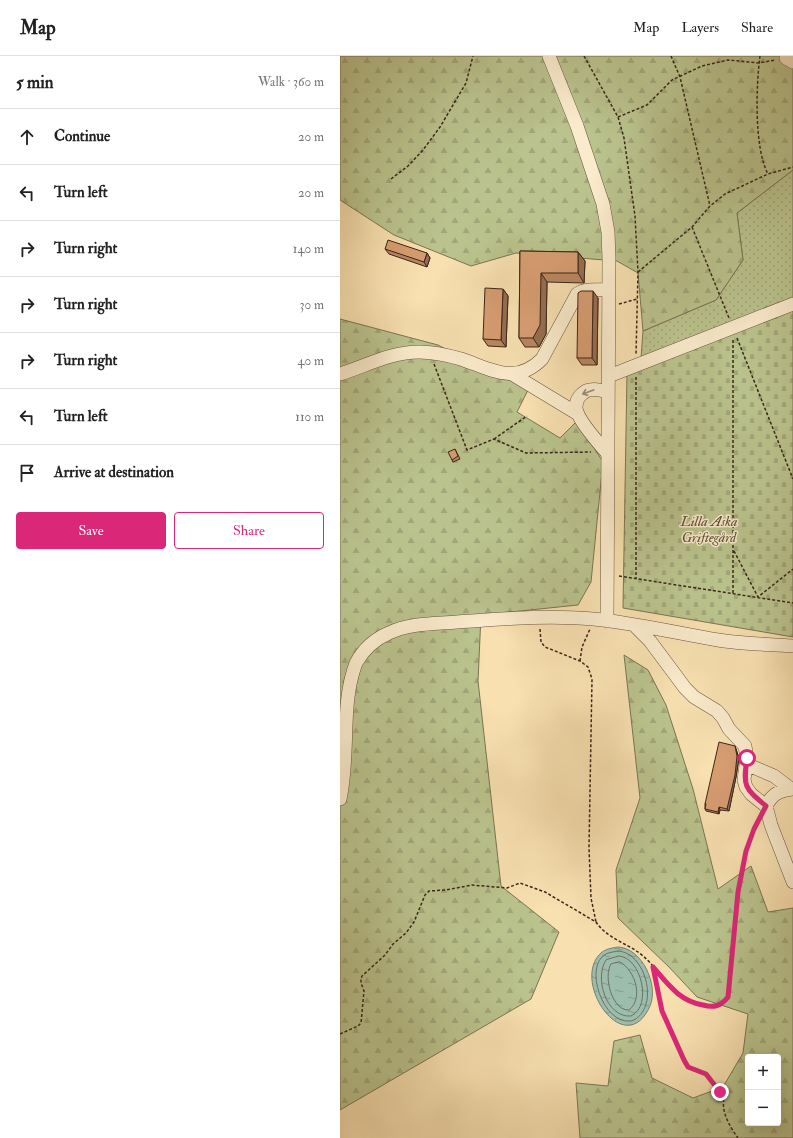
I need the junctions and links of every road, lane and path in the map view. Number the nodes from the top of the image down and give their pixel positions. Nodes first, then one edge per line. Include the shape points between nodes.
1 (473, 56) edge
2 (549, 56) edge
3 (584, 56) edge
4 (671, 56) edge
5 (760, 56) edge
6 (790, 60) edge
7 (759, 63) junction
8 (680, 76) junction
9 (618, 117) junction
10 (793, 167) edge
11 (768, 174) junction
12 (391, 179) dead end
13 (710, 206) junction
14 (692, 227) junction
15 (638, 272) junction
16 (609, 290) junction
17 (637, 299) junction
18 (793, 304) edge
19 (609, 307) junction
20 (733, 327) junction
21 (430, 352) junction
22 (636, 365) junction
23 (340, 374) edge
24 (512, 374) junction
25 (609, 376) junction
26 (608, 392) junction
27 (578, 414) junction
28 (527, 416) dead end
29 (494, 439) junction
30 (593, 452) dead end
31 (608, 454) junction
32 (793, 479) edge
33 (733, 549) junction
34 (793, 569) edge
35 (606, 574) junction
36 (636, 578) junction
37 (733, 594) junction
38 (758, 597) junction
39 (793, 603) edge
40 (540, 617) junction
41 (601, 620) junction
42 (634, 625) junction
43 (793, 646) edge
44 (580, 661) junction
45 (746, 764) junction
46 (792, 789) edge
47 (340, 799) edge
48 (766, 806) junction
49 (793, 882) edge
50 (596, 922) junction
51 (653, 967) junction
52 (340, 1034) edge
53 (738, 1138) edge

1 - 12 path via 466,83 440,127 408,166
2 - 16 street via 577,126 603,204 608,232
3 - 9 path
4 - 8 path
5 - 7 path
6 - 7 path via 779,58
7 - 8 path via 728,60 702,66
7 - 11 path via 759,138
8 - 9 path via 672,80 647,105
8 - 13 path
9 - 15 path via 624,138 635,216
10 - 11 path
11 - 13 path via 725,194
13 - 14 path
14 - 15 path
14 - 20 path
15 - 17 path
16 - 19 street
16 - 24 street via 587,290 577,294 542,359 534,367
17 - 19 path
17 - 22 path
18 - 20 street
19 - 25 street
20 - 22 street
20 - 32 path
20 - 33 path
21 - 23 street via 397,354
21 - 24 street via 460,359 495,372
21 - 29 path via 467,450
22 - 25 street
22 - 36 path
24 - 27 street
25 - 26 street
26 -> 27 street via 595,389 586,391 577,399
26 - 31 street
27 - 31 street
28 - 29 path
29 - 30 path via 526,454
31 - 35 street
33 - 37 path
33 - 38 path
34 - 38 path
35 - 36 path
35 - 41 street
36 - 37 path
37 - 38 path
38 - 39 path
40 - 41 street
40 - 44 path via 541,642
40 - 47 street via 428,624 406,628 389,633 363,651 344,692 344,768
41 - 42 street
41 - 44 path via 582,647
42 - 43 street via 719,640
42 - 45 street via 650,641 685,688 694,697 717,710 729,729 745,746
44 - 50 path via 588,667 592,679 589,848
45 - 46 street via 774,776
45 - 48 street via 746,787
46 - 48 street via 776,793
48 - 49 street
48 - 51 path via 746,851 738,892 728,997 718,1006 692,1003 670,987
50 - 51 path via 599,927 639,953
50 - 52 path via 545,892 520,883 507,888 472,885 429,891 406,933 360,979 364,991 362,1023
51 - 53 path via 662,1011 684,1060 688,1067 706,1074 724,1098 729,1124

